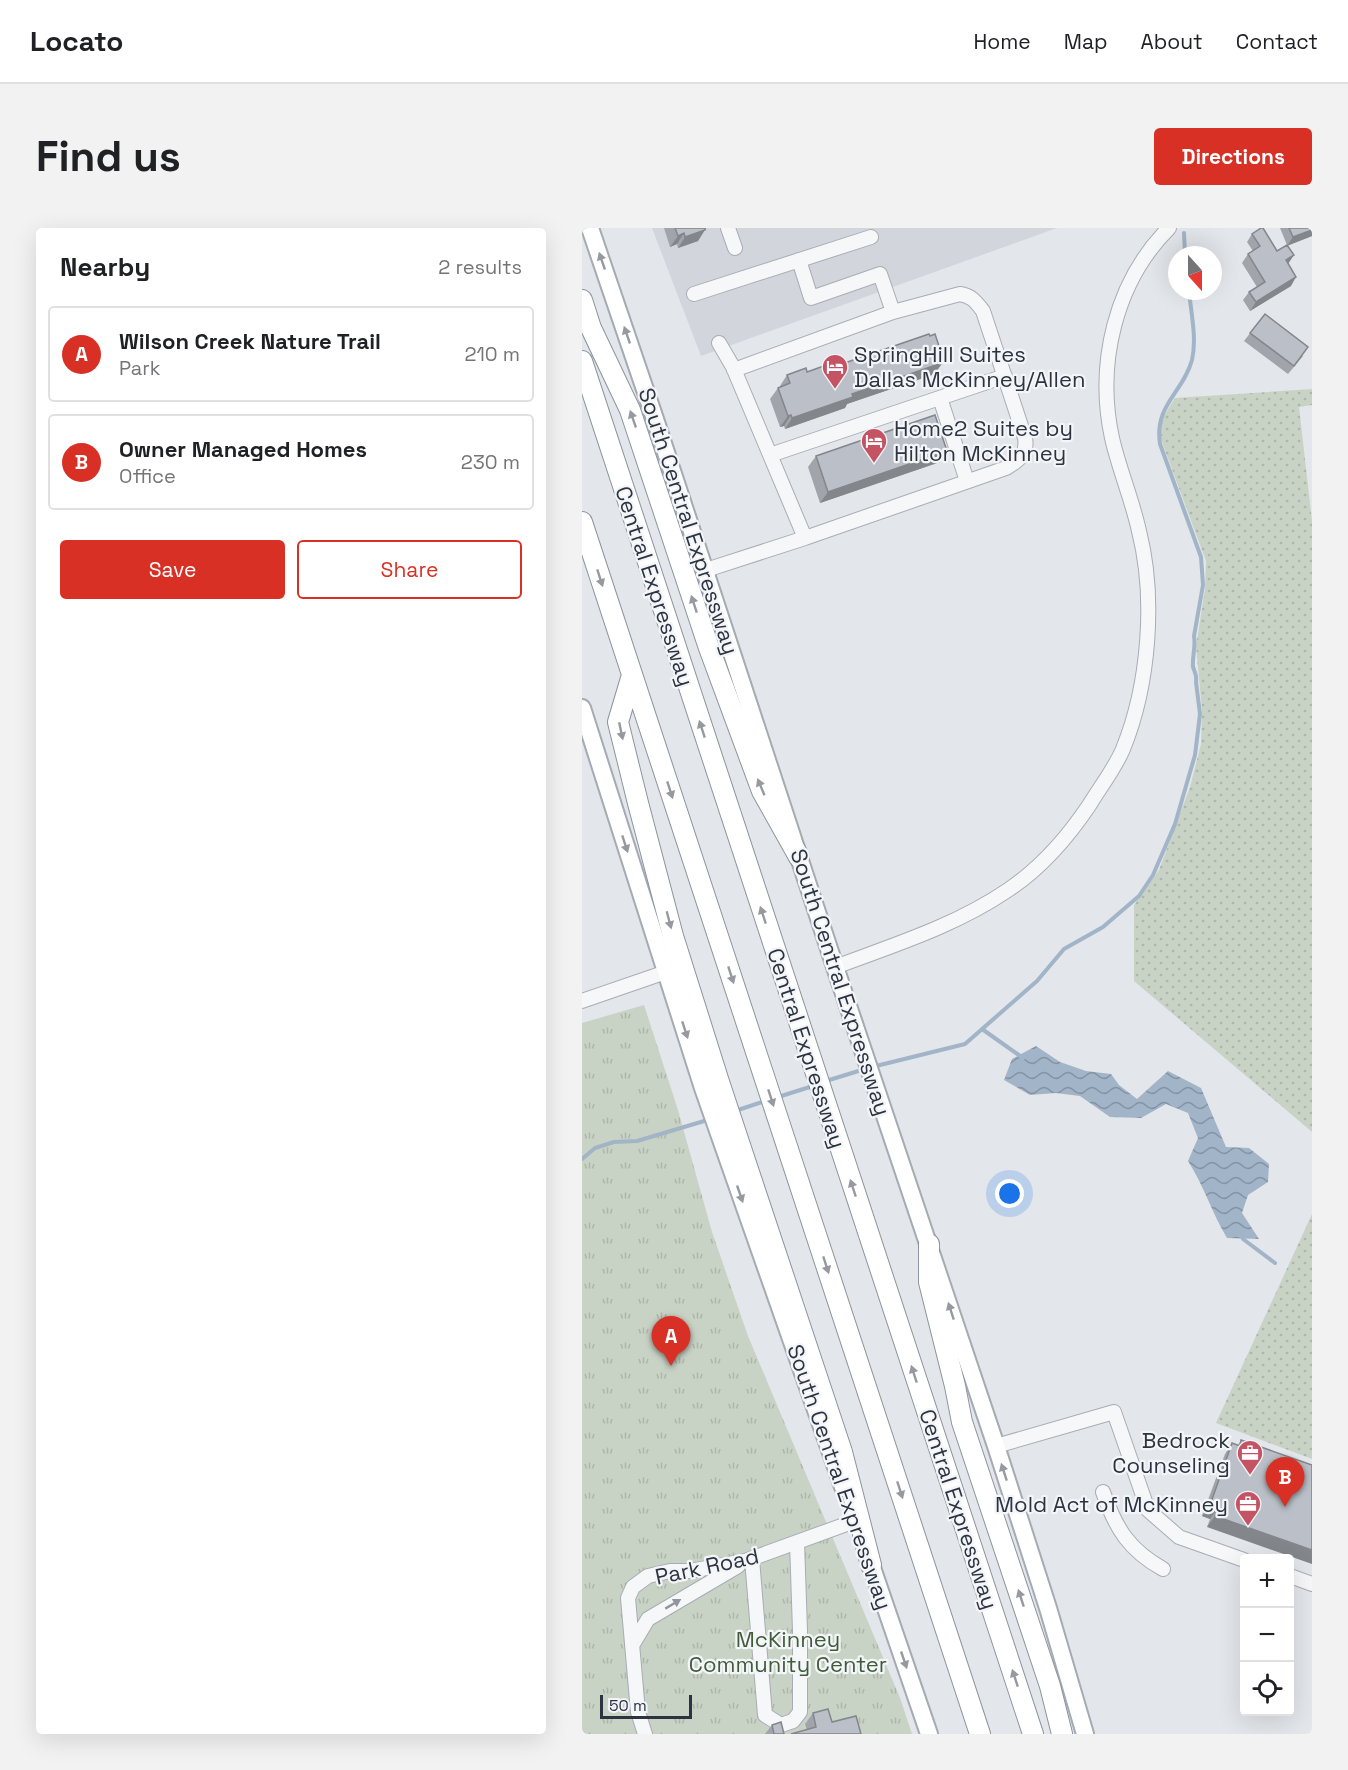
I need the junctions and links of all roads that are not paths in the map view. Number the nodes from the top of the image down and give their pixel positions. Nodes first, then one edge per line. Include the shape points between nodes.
1 (728, 228) edge
2 (1169, 228) edge
3 (591, 229) edge
4 (871, 237) dead end
5 (735, 248) dead end
6 (799, 260) junction
7 (694, 294) dead end
8 (582, 300) edge
9 (893, 312) junction
10 (719, 343) dead end
11 (582, 361) edge
12 (734, 370) junction
13 (1005, 376) junction
14 (940, 398) junction
15 (770, 455) junction
16 (967, 481) junction
17 (582, 522) edge
18 (805, 538) junction
19 (706, 570) junction
20 (632, 675) junction
21 (582, 708) edge
22 (799, 857) junction
23 (835, 967) junction
24 (666, 972) junction
25 (582, 1001) edge
26 (711, 1085) junction
27 (729, 1137) junction
28 (929, 1244) junction
29 (996, 1446) junction
30 (1103, 1492) dead end
31 (855, 1521) junction
32 (797, 1542) junction
33 (1240, 1558) edge
34 (749, 1560) junction
35 (872, 1564) junction
36 (1163, 1569) dead end
37 (1294, 1577) edge
38 (1312, 1584) edge
39 (633, 1644) junction
40 (645, 1734) edge
41 (929, 1734) edge
42 (980, 1734) edge
43 (1033, 1734) edge
44 (1062, 1734) edge
45 (1085, 1734) edge

1 - 5 street
2 - 23 street via 1130,284 1115,323 1108,364 1110,426 1140,531 1147,599 1143,682 1122,751 1071,831 1009,890 933,931
19 -> 3 main road, South Central Expressway
4 - 6 street
6 - 7 street
6 - 9 street via 811,298 880,274
22 -> 8 highway via 762,792 709,648 630,410
9 - 12 street
9 - 13 street via 953,295 969,296 983,311
10 - 12 street
43 -> 11 highway, Central Expressway
12 - 15 street
13 - 14 street
13 - 16 street via 1026,449 1015,463
14 - 15 street
14 - 16 street
15 - 18 street
16 - 18 street
17 -> 20 highway
18 - 19 street
19 - 22 main road, South Central Expressway
20 -> 26 highway via 618,722
20 -> 42 highway
21 -> 24 main road
22 - 23 main road, South Central Expressway
23 - 28 main road, South Central Expressway
24 - 25 street
24 -> 26 main road
26 - 27 highway
27 -> 31 main road, South Central Expressway
27 - 35 highway via 842,1452
29 -> 28 main road, South Central Expressway
44 -> 28 highway via 1050,1686 962,1422 928,1282
29 - 33 street via 1114,1412 1148,1510 1179,1537
45 -> 29 main road, South Central Expressway
30 - 36 street via 1129,1544
31 - 32 street, Park Road
31 - 35 main road, South Central Expressway
32 - 34 street, Park Road
32 - 34 street via 800,1712 793,1721 781,1725 765,1715
39 -> 34 street via 648,1619
34 - 39 street, Park Road via 648,1576 633,1587 628,1598
35 -> 41 main road, South Central Expressway
37 - 38 street
39 - 40 street, Park Road via 638,1712

